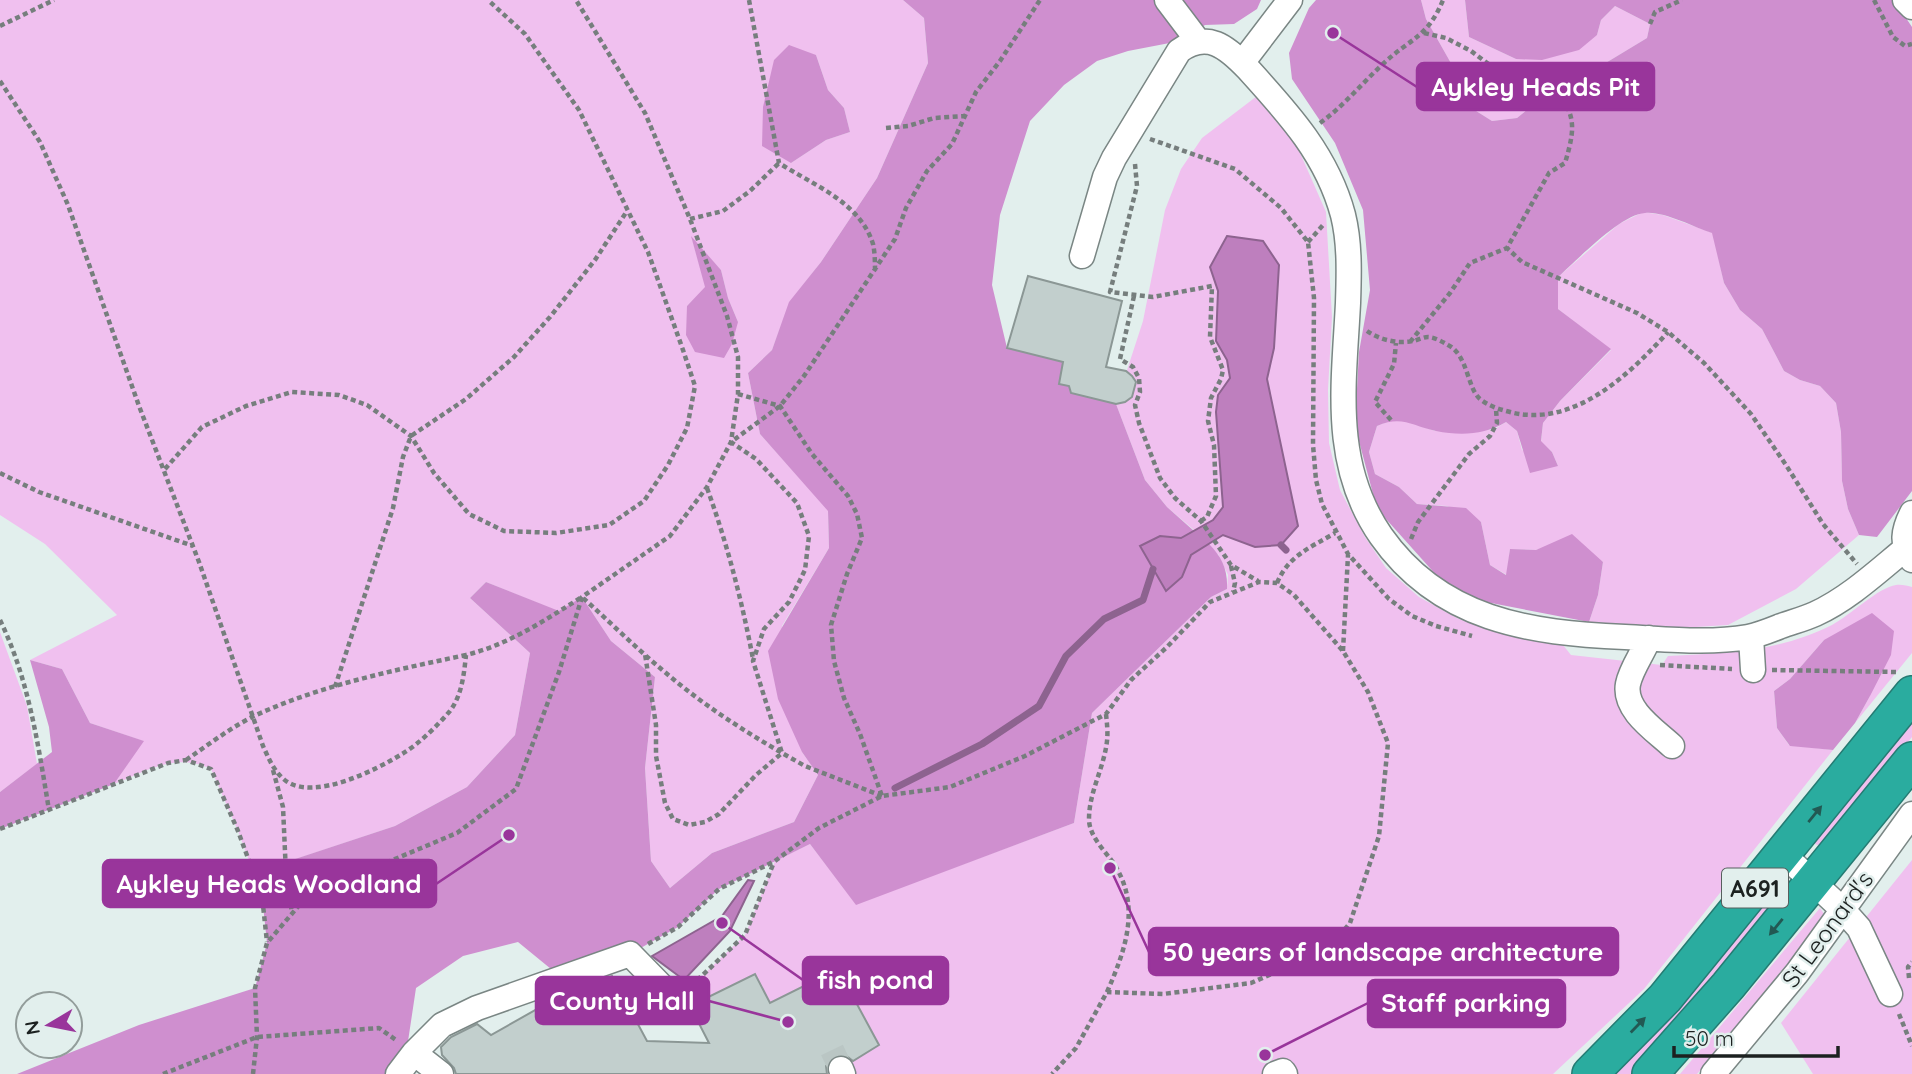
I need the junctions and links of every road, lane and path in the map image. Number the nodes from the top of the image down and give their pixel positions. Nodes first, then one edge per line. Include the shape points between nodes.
1 (52, 0) edge
2 (488, 0) edge
3 (576, 0) edge
4 (750, 0) edge
5 (1040, 0) edge
6 (1167, 0) edge
7 (1290, 0) edge
8 (1443, 0) edge
9 (1682, 0) edge
10 (1874, 0) edge
11 (1905, 0) edge
12 (1912, 7) edge
13 (1650, 24) dead end
14 (0, 26) edge
15 (1424, 33) junction
16 (1198, 41) junction
17 (1912, 44) edge
18 (1242, 63) junction
19 (0, 80) edge
20 (965, 116) junction
21 (886, 128) dead end
22 (1305, 134) junction
23 (1126, 137) junction
24 (779, 163) junction
25 (627, 211) junction
26 (691, 219) junction
27 (1507, 248) junction
28 (1082, 256) dead end
29 (875, 272) junction
30 (1134, 296) junction
31 (1668, 331) junction
32 (1372, 335) dead end
33 (1410, 342) junction
34 (1396, 343) junction
35 (738, 394) junction
36 (780, 406) junction
37 (1496, 409) junction
38 (1391, 420) dead end
39 (411, 436) junction
40 (731, 442) junction
41 (165, 469) junction
42 (0, 473) edge
43 (707, 487) junction
44 (1912, 513) edge
45 (1201, 521) junction
46 (1335, 533) junction
47 (194, 547) junction
48 (1348, 554) junction
49 (1908, 554) edge
50 (1403, 563) junction
51 (1231, 565) junction
52 (1870, 579) junction
53 (1259, 582) junction
54 (1277, 583) junction
55 (1233, 592) junction
56 (582, 597) junction
57 (0, 620) edge
58 (1751, 637) junction
59 (1649, 638) junction
60 (1484, 639) dead end
61 (1343, 651) junction
62 (645, 654) junction
63 (466, 655) junction
64 (753, 661) junction
65 (1638, 663) junction
66 (1753, 670) junction
67 (1909, 686) edge
68 (335, 687) junction
69 (1106, 715) junction
70 (252, 717) junction
71 (1672, 746) dead end
72 (782, 753) junction
73 (186, 760) junction
74 (1912, 760) edge
75 (273, 769) junction
76 (882, 796) junction
77 (1874, 807) junction
78 (49, 810) junction
79 (1912, 814) edge
80 (0, 829) edge
81 (1885, 848) junction
82 (1783, 854) junction
83 (775, 862) junction
84 (1813, 882) junction
85 (1843, 910) junction
86 (292, 913) junction
87 (267, 943) junction
88 (630, 954) junction
89 (1107, 992) junction
90 (1890, 994) joint
91 (676, 1001) joint
92 (379, 1028) dead end
93 (257, 1037) junction
94 (1912, 1046) edge
95 (414, 1053) junction
96 (163, 1074) edge
97 (253, 1074) edge
98 (397, 1074) edge
99 (441, 1074) edge
100 (1052, 1074) edge
101 (1275, 1074) edge
102 (1285, 1074) edge
103 (1590, 1074) edge
104 (1650, 1074) edge
105 (1713, 1074) edge

1 - 14 path
2 - 25 path via 525,34 579,110
3 - 26 path via 645,113
4 - 24 path
5 - 20 path via 976,92
6 - 16 lane
7 - 18 lane
8 - 15 path
9 - 13 path via 1655,12
10 - 17 path via 1893,37 1905,46
11 - 12 lane
15 - 22 path
15 - 27 path via 1446,38 1498,71 1551,78 1572,114 1573,140 1566,163 1549,173
16 - 18 lane via 1219,44
16 - 23 lane via 1179,51
18 - 22 lane
19 - 41 path via 40,142 68,205
20 - 21 path
20 - 29 path via 952,144 927,171 911,198 895,239
22 - 50 lane via 1326,170 1343,215 1348,249 1343,435 1349,465 1380,535
23 - 28 lane via 1105,177
23 - 30 path via 1137,186 1110,292
23 - 46 path via 1186,150 1235,169 1281,208 1308,242 1314,298 1316,481
24 - 26 path via 723,211
24 - 29 path via 824,189 865,225 874,246
25 - 39 path via 551,317 514,357 466,399
25 - 39 path via 648,252 695,386 687,428 644,500 609,525 556,533 504,531 469,514 433,473
26 - 35 path via 736,343
27 - 31 path via 1522,262
27 - 33 path via 1470,263
29 - 36 path
30 - 45 path via 1120,359 1133,367 1139,378 1135,405 1139,423 1160,478
30 - 45 path via 1212,286 1210,337 1223,370 1208,421 1216,496
31 - 37 path via 1619,380 1563,412 1529,416
31 - 52 path via 1751,414 1822,524
32 - 34 path
33 - 34 path
33 - 37 path via 1430,337 1452,346 1478,397
34 - 38 path via 1394,364 1375,402
35 - 36 path
35 - 40 path
36 - 40 path
36 - 76 path via 857,514 862,538 831,625 834,661
37 - 50 path via 1497,423 1490,436 1469,454 1418,522
39 - 41 path via 367,405 339,395 292,392 246,406 202,427
39 - 68 path via 393,508
40 - 43 path
40 - 64 path via 756,459 797,503 809,536 805,570 789,602 764,629
41 - 47 path
42 - 47 path via 39,492
43 - 56 path via 670,536
43 - 64 path
44 - 49 lane via 1905,528
45 - 51 path
46 - 48 path
46 - 54 path via 1292,560
47 - 70 path
48 - 60 path via 1389,599 1412,615
48 - 61 path
49 - 52 lane
50 - 59 lane via 1450,601 1489,617 1586,635
51 - 53 path
51 - 55 path
52 - 58 lane via 1816,614
53 - 54 path
53 - 55 path
54 - 61 path via 1294,595
55 - 69 path via 1210,602 1131,680
56 - 62 path
56 - 63 path via 523,634
56 - 86 path via 516,789 457,833 307,896
57 - 78 path via 30,704
58 - 59 lane via 1704,641
58 - 66 lane
59 - 65 lane
61 - 89 path via 1368,692 1388,743 1379,836 1350,923 1328,949 1251,983 1163,994
62 - 72 path via 708,706
62 - 72 path via 656,757 673,819 689,825 719,814
63 - 68 path
63 - 75 path via 462,685 451,709 404,753 335,784 309,787 288,783
64 - 72 path
65 - 66 path
65 - 71 lane via 1628,687 1629,699
66 - 67 path via 1897,672
82 -> 67 highway, A691
68 - 70 path
69 - 76 path via 1025,757 950,786
69 - 89 path via 1107,741 1089,821 1120,873 1129,916 1127,942
70 - 73 path
70 - 75 path
72 - 76 path
73 - 78 path
73 - 87 path via 211,769 262,896
74 - 77 highway, A691
75 - 86 path via 283,807
76 - 83 path via 819,828
77 - 81 lane
77 - 84 highway, A691
78 - 80 path
79 - 81 lane, St Leonard's
81 - 85 lane, St Leonard's
82 - 84 lane
103 -> 82 highway, A691 via 1665,998
83 - 88 path via 719,889 678,927
83 - 91 path via 745,935
84 - 85 lane
84 -> 104 highway, A691
85 - 90 lane via 1859,928
85 - 105 lane, St Leonard's
86 - 87 path
87 - 93 path via 255,988
88 - 91 lane
88 - 95 lane via 477,1008 442,1025
89 - 100 path via 1076,1048
90 - 94 path
92 - 93 path
93 - 96 path
93 - 97 path
95 - 98 lane
95 - 99 lane
101 - 102 lane

